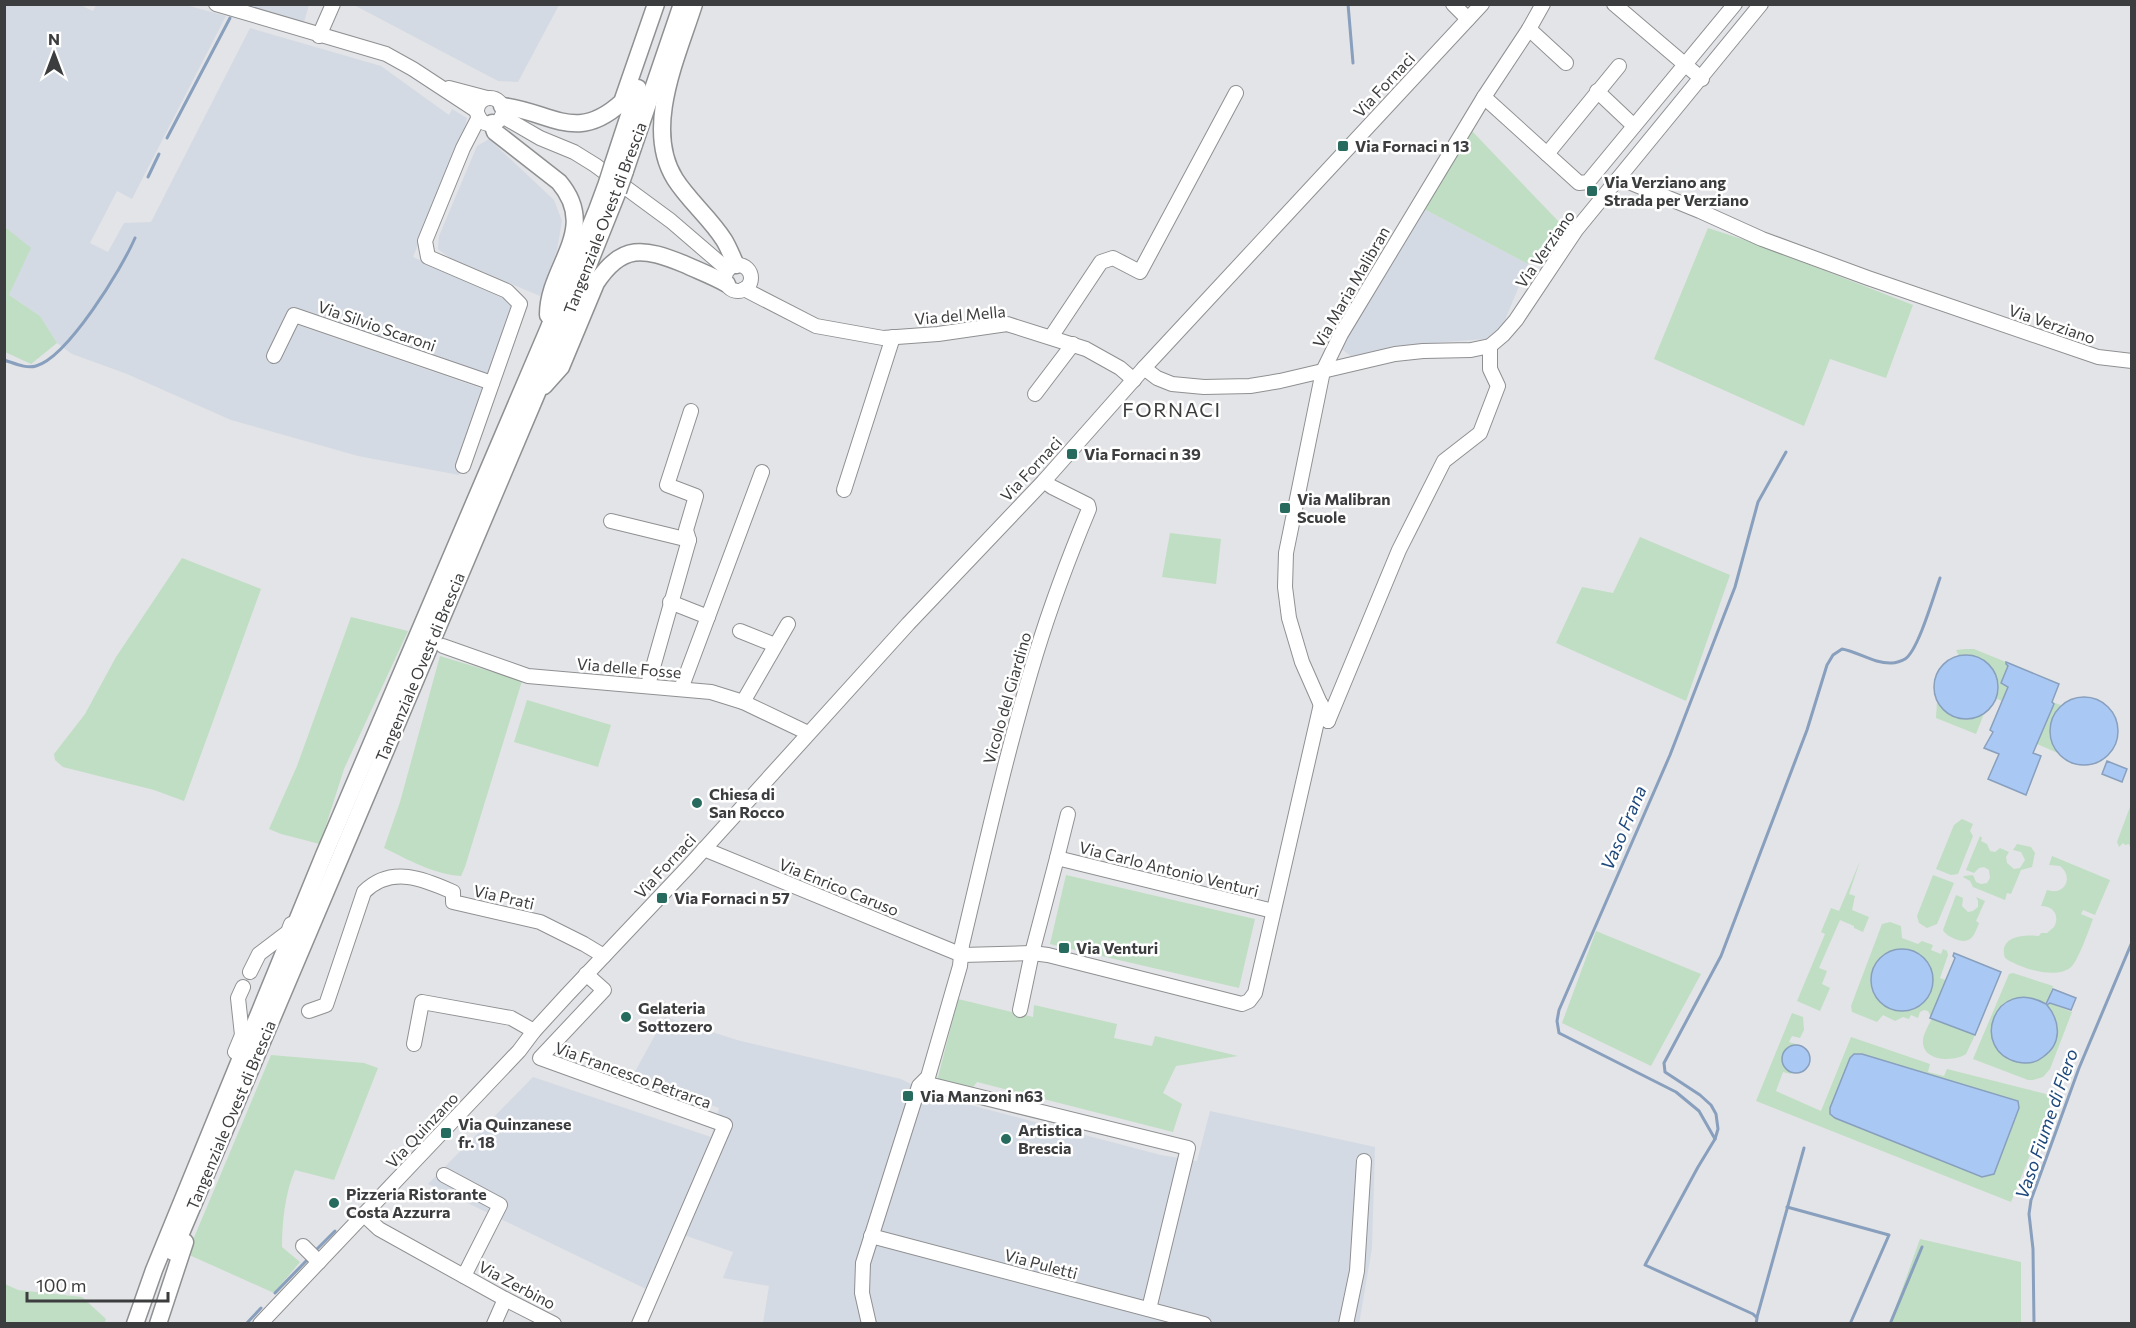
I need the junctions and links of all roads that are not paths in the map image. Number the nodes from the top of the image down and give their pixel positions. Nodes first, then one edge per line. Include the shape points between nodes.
1 (216, 4) edge
2 (333, 4) edge
3 (656, 4) edge
4 (666, 4) edge
5 (682, 4) edge
6 (694, 4) edge
7 (1453, 4) edge
8 (1482, 4) edge
9 (1543, 4) edge
10 (1614, 4) edge
11 (1735, 4) edge
12 (1761, 4) edge
13 (1468, 19) junction
14 (1529, 29) junction
15 (320, 36) junction
16 (1566, 63) dead end
17 (1684, 65) junction
18 (1619, 66) dead end
19 (1702, 79) junction
20 (1597, 92) junction
21 (1236, 93) dead end
22 (1484, 97) junction
23 (489, 114) junction
24 (1634, 126) junction
25 (1546, 154) junction
26 (619, 168) junction
27 (1619, 178) junction
28 (612, 187) junction
29 (730, 273) junction
30 (748, 283) junction
31 (548, 330) junction
32 (893, 337) junction
33 (1051, 337) junction
34 (1073, 344) junction
35 (1490, 346) junction
36 (274, 356) dead end
37 (2132, 361) edge
38 (1144, 368) junction
39 (1323, 371) junction
40 (1134, 380) junction
41 (492, 383) junction
42 (537, 393) junction
43 (1035, 394) dead end
44 (691, 411) dead end
45 (463, 466) dead end
46 (762, 472) dead end
47 (1044, 481) junction
48 (844, 490) dead end
49 (611, 521) dead end
50 (689, 540) junction
51 (670, 602) junction
52 (708, 618) junction
53 (788, 624) dead end
54 (740, 631) dead end
55 (774, 645) junction
56 (443, 646) dead end
57 (648, 685) junction
58 (681, 689) junction
59 (743, 702) junction
60 (1321, 704) junction
61 (808, 734) junction
62 (1068, 813) dead end
63 (704, 849) junction
64 (324, 855) junction
65 (1057, 858) junction
66 (1273, 911) junction
67 (1032, 953) junction
68 (962, 955) junction
69 (604, 956) junction
70 (250, 972) dead end
71 (586, 974) junction
72 (243, 987) dead end
73 (1020, 1010) dead end
74 (309, 1011) dead end
75 (534, 1032) junction
76 (414, 1044) dead end
77 (924, 1083) junction
78 (1364, 1161) dead end
79 (197, 1166) junction
80 (444, 1175) dead end
81 (191, 1214) junction
82 (364, 1215) junction
83 (871, 1236) junction
84 (303, 1246) dead end
85 (319, 1262) junction
86 (154, 1270) junction
87 (465, 1276) junction
88 (505, 1299) junction
89 (1149, 1310) junction
90 (127, 1323) edge
91 (135, 1323) edge
92 (141, 1323) edge
93 (158, 1323) edge
94 (260, 1323) edge
95 (494, 1323) edge
96 (554, 1323) edge
97 (639, 1323) edge
98 (868, 1323) edge
99 (1204, 1323) edge
100 (1346, 1323) edge

1 - 15 street, Via del Mella
2 - 15 street
3 - 23 main road via 622,102 599,120 562,123 522,109
4 - 26 main road, Tangenziale Ovest di Brescia
5 - 26 main road, Tangenziale Ovest di Brescia
6 - 29 main road via 665,94 662,136 665,158 674,177 724,240
7 - 13 street
8 - 13 street, Via Fornaci
9 - 14 street, Via Maria Malibran
10 - 17 street
11 - 17 street
12 - 19 street
13 - 38 street, Via Fornaci
14 - 16 street
14 - 22 street, Via Maria Malibran
15 - 23 street, Via del Mella via 386,54
17 - 19 street
17 - 24 street
18 - 20 street
19 - 27 street
20 - 24 street
20 - 25 street
21 - 33 street via 1140,272 1113,258 1101,262
22 - 25 street
22 - 39 street, Via Maria Malibran via 1341,334
23 - 29 street, Via del Mella via 595,165 671,221
23 - 31 main road via 495,132 559,182 574,210 573,239 550,293
23 - 41 street via 463,148 425,240 428,257 507,291 520,304
24 - 25 street via 1588,182 1579,183
26 - 28 main road, Tangenziale Ovest di Brescia, bridge
27 - 35 street, Via Verziano via 1576,230 1516,320
27 - 37 street, Via Verziano via 1762,239 1868,278 2098,357
28 - 31 main road, Tangenziale Ovest di Brescia via 597,210
28 - 42 main road, Tangenziale Ovest di Brescia
29 - 30 street, Via del Mella via 744,267
29 - 30 street, Via del Mella via 733,289
29 - 42 main road via 716,277 660,254 639,251 621,256 596,283 561,367
30 - 32 street, Via del Mella via 781,308 816,326
31 - 64 main road, Tangenziale Ovest di Brescia
32 - 33 street, Via del Mella via 1007,324
32 - 48 street
33 - 34 street, Via del Mella
34 - 40 street, Via del Mella via 1096,354
34 - 43 street
35 - 39 street via 1395,354
35 - 60 street, Via Maria Malibran via 1490,369 1498,387 1480,433 1444,461 1399,550 1328,721
36 - 41 street, Via Silvio Scaroni via 294,315
38 - 39 street via 1172,384 1204,387 1260,384
38 - 40 street, Via Fornaci
39 - 60 street, Via Maria Malibran via 1286,552 1285,587 1302,662
40 - 47 street, Via Fornaci
41 - 45 street
42 - 81 main road, Tangenziale Ovest di Brescia
44 - 50 street via 667,485 696,496 686,530
46 - 52 street
47 - 61 street, Via Fornaci
47 - 68 street, Vicolo del Giardino via 1089,505 1089,509 1035,656 1000,786
49 - 50 street
50 - 51 street
51 - 52 street
51 - 57 street
52 - 58 street
53 - 55 street
54 - 55 street
55 - 59 street
56 - 57 street, Via delle Fosse via 528,676
57 - 58 street, Via delle Fosse
58 - 59 street, Via delle Fosse via 711,692
59 - 61 street, Via delle Fosse
60 - 66 street, Via Carlo Antonio Venturi
61 - 63 street, Via Fornaci
62 - 65 street, Via Carlo Antonio Venturi
63 - 68 street, Via Enrico Caruso
63 - 69 street, Via Fornaci
64 - 70 street via 310,876 288,932 259,954
64 - 79 main road, Tangenziale Ovest di Brescia
65 - 66 street, Via Carlo Antonio Venturi
65 - 67 street, Via Carlo Antonio Venturi
66 - 67 street, Via Carlo Antonio Venturi via 1255,993 1242,1004
67 - 68 street, Via Carlo Antonio Venturi
67 - 73 street
68 - 77 street
69 - 71 street, Via Quinzano
69 - 74 street, Via Prati via 540,922 453,903 453,892 427,880 384,879 364,891 326,1005
71 - 75 street, Via Quinzano
71 - 97 street, Via Francesco Petrarca via 604,990 540,1058 725,1125
72 - 79 street via 238,998 242,1035 202,1139
75 - 76 street via 511,1018 422,1002
75 - 82 street, Via Quinzano
77 - 83 street via 919,1086
77 - 89 street via 1188,1148
78 - 100 street via 1357,1271
79 - 86 main road, Tangenziale Ovest di Brescia
80 - 87 street, Via Zerbino via 500,1205
81 - 92 main road, Tangenziale Ovest di Brescia
81 - 93 main road
82 - 85 street, Via Quinzano
82 - 87 street, Via Zerbino via 379,1229
83 - 89 street, Via Puletti
83 - 98 street via 861,1277
84 - 85 street
85 - 94 street, Via Quinzano
86 - 90 main road
86 - 91 main road, Tangenziale Ovest di Brescia
87 - 88 street, Via Zerbino
88 - 95 street
88 - 96 street, Via Zerbino
89 - 99 street, Via Puletti

